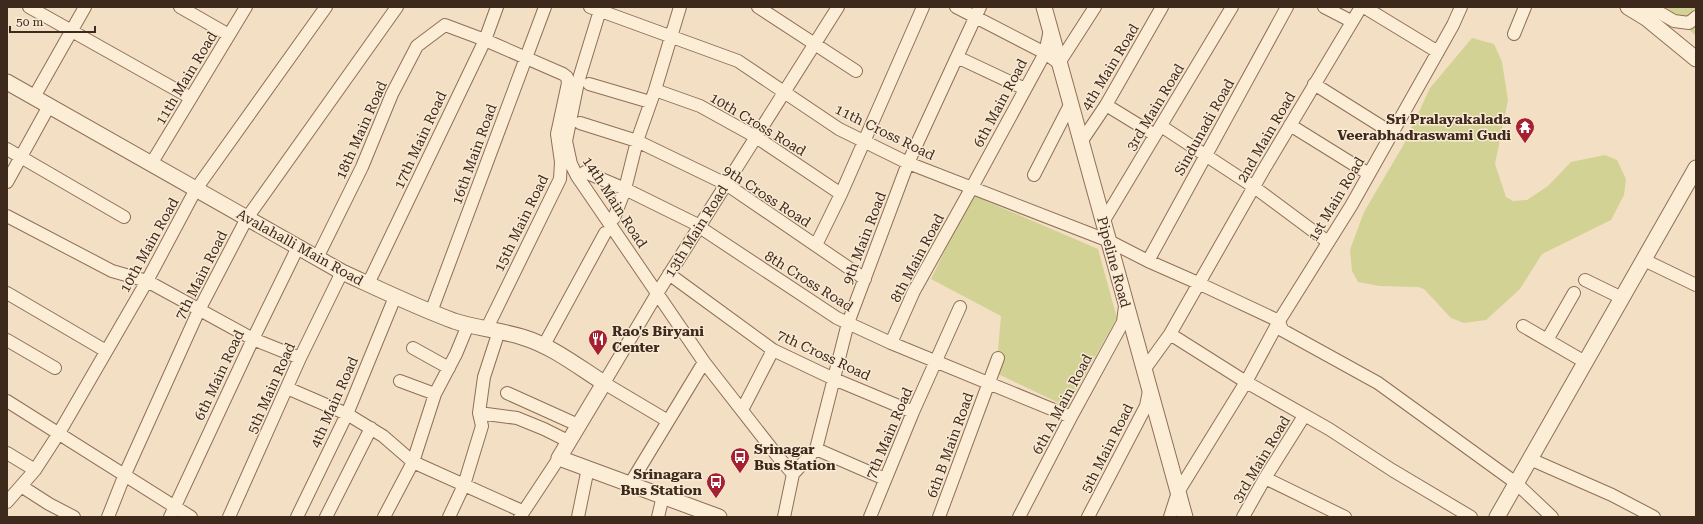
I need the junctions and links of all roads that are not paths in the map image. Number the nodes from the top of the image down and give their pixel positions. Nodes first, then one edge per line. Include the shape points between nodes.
1 (30, 7) edge
2 (85, 7) edge
3 (180, 7) edge
4 (246, 7) edge
5 (326, 7) edge
6 (397, 7) edge
7 (497, 7) edge
8 (545, 7) edge
9 (680, 7) edge
10 (758, 7) edge
11 (838, 7) edge
12 (923, 7) edge
13 (956, 7) edge
14 (1044, 7) edge
15 (1095, 7) edge
16 (1162, 7) edge
17 (1232, 7) edge
18 (1287, 7) edge
19 (1324, 7) edge
20 (1362, 7) edge
21 (1461, 7) edge
22 (1525, 7) edge
23 (1628, 7) edge
24 (597, 8) edge
25 (1649, 11) edge
26 (978, 12) edge
27 (1696, 17) edge
28 (1351, 21) junction
29 (1050, 30) junction
30 (72, 31) junction
31 (1514, 34) dead end
32 (229, 35) junction
33 (670, 37) junction
34 (484, 40) junction
35 (815, 44) junction
36 (1438, 52) junction
37 (1045, 53) junction
38 (957, 57) junction
39 (526, 58) junction
40 (1696, 59) edge
41 (1059, 63) junction
42 (856, 71) dead end
43 (7, 82) edge
44 (589, 84) dead end
45 (1314, 84) junction
46 (1025, 89) junction
47 (655, 90) junction
48 (784, 93) junction
49 (34, 97) junction
50 (191, 98) junction
51 (650, 102) junction
52 (1071, 103) junction
53 (1106, 105) junction
54 (49, 106) junction
55 (580, 123) dead end
56 (1290, 125) junction
57 (1158, 131) junction
58 (1392, 134) junction
59 (756, 137) junction
60 (636, 141) junction
61 (864, 141) junction
62 (1081, 142) junction
63 (7, 149) edge
64 (1206, 156) junction
65 (21, 157) junction
66 (908, 163) junction
67 (151, 164) junction
68 (1696, 168) edge
69 (585, 172) dead end
70 (1369, 174) junction
71 (1034, 175) dead end
72 (7, 182) edge
73 (726, 184) junction
74 (1254, 187) junction
75 (196, 189) junction
76 (626, 189) junction
77 (971, 189) junction
78 (841, 194) junction
79 (7, 216) edge
80 (124, 217) dead end
81 (247, 218) junction
82 (614, 218) dead end
83 (1103, 222) junction
84 (700, 226) junction
85 (606, 233) dead end
86 (1108, 241) junction
87 (1328, 242) junction
88 (816, 245) junction
89 (298, 247) junction
90 (317, 258) junction
91 (1644, 260) junction
92 (1148, 261) junction
93 (342, 272) junction
94 (669, 274) junction
95 (865, 279) junction
96 (1584, 280) dead end
97 (147, 281) junction
98 (1198, 283) junction
99 (368, 284) junction
100 (1696, 285) edge
101 (658, 292) junction
102 (1574, 293) dead end
103 (395, 297) junction
104 (8, 298) edge
105 (1622, 298) junction
106 (1125, 304) junction
107 (960, 307) dead end
108 (199, 310) junction
109 (431, 312) junction
110 (1279, 321) junction
111 (848, 323) junction
112 (468, 325) junction
113 (1523, 326) dead end
114 (493, 330) junction
115 (1170, 334) junction
116 (253, 339) junction
117 (7, 340) edge
118 (1547, 340) junction
119 (891, 343) junction
120 (544, 345) junction
121 (413, 348) dead end
122 (773, 350) junction
123 (106, 351) junction
124 (300, 358) junction
125 (998, 358) dead end
126 (937, 361) junction
127 (704, 362) junction
128 (1585, 362) junction
129 (55, 368) dead end
130 (449, 368) junction
131 (1144, 370) junction
132 (834, 379) junction
133 (400, 381) dead end
134 (1246, 382) junction
135 (604, 383) junction
136 (989, 383) junction
137 (287, 388) junction
138 (1149, 391) junction
139 (507, 393) dead end
140 (435, 394) junction
141 (7, 401) edge
142 (742, 410) junction
143 (913, 412) junction
144 (479, 413) junction
145 (347, 414) junction
146 (1304, 416) junction
147 (1071, 417) junction
148 (668, 421) junction
149 (578, 425) junction
150 (371, 428) junction
151 (59, 433) junction
152 (568, 442) junction
153 (816, 449) junction
154 (7, 453) edge
155 (559, 458) junction
156 (1530, 459) junction
157 (413, 462) junction
158 (588, 468) junction
159 (35, 470) junction
160 (125, 474) junction
161 (793, 474) junction
162 (885, 478) junction
163 (1265, 478) junction
164 (630, 484) junction
165 (1516, 484) junction
166 (464, 485) junction
167 (21, 486) junction
168 (1178, 492) junction
169 (663, 496) junction
170 (7, 502) edge
171 (172, 512) edge
172 (521, 514) edge
173 (715, 515) edge
174 (74, 517) edge
175 (108, 517) edge
176 (191, 517) edge
177 (230, 517) edge
178 (297, 517) edge
179 (326, 517) edge
180 (384, 517) edge
181 (448, 517) edge
182 (578, 517) edge
183 (658, 517) edge
184 (784, 517) edge
185 (870, 517) edge
186 (939, 517) edge
187 (1019, 517) edge
188 (1088, 517) edge
189 (1170, 517) edge
190 (1185, 517) edge
191 (1243, 517) edge
192 (1346, 517) edge
193 (1471, 517) edge
194 (1497, 517) edge
195 (1552, 517) edge
196 (1654, 517) edge

1 - 30 street
2 - 30 street
3 - 32 street
4 - 32 street, 11th Main Road
5 - 75 street, 10th Main Road
6 - 81 street, 7th Main Road
7 - 34 street, 17th Main Road
8 - 39 street, 16th Main Road
9 - 33 street
10 - 35 street
11 - 35 street, 13th Main Road
12 - 61 street
13 - 26 street
14 - 29 street, Pipeline Road
15 - 41 street
16 - 53 street, 4th Main Road
17 - 57 street, 3rd Main Road
18 - 64 street, Sindunadi Road
19 - 28 street
20 - 28 street, 2nd Main Road
20 - 36 street
21 - 36 street, 1st Main Road
22 - 31 street
23 - 25 street
24 - 33 street, 11th Cross Road
24 - 101 street, 14th Main Road via 576,89 566,141 567,151 577,176
25 - 27 street via 1674,21 1689,23
25 - 40 street
26 - 37 street
26 - 38 street, 9th Main Road
28 - 45 street, 2nd Main Road
29 - 37 street, 6th Main Road
29 - 41 street, Pipeline Road
30 - 49 street
30 - 50 street
32 - 50 street, 11th Main Road
33 - 47 street
33 - 48 street, 11th Cross Road via 738,61
34 - 39 street
34 - 90 street, 18th Main Road via 444,25 417,46 392,94 362,167
34 - 99 street, 17th Main Road
35 - 42 street
35 - 48 street, 13th Main Road
36 - 58 street, 1st Main Road
37 - 41 street
37 - 46 street, 6th Main Road
38 - 46 street
38 - 66 street, 9th Main Road
39 - 109 street, 16th Main Road
39 - 114 street, 15th Main Road via 567,77 568,83 557,134 561,162 560,179
41 - 52 street, Pipeline Road
43 - 49 street, Avalahalli Main Road
44 - 51 street
45 - 56 street, 2nd Main Road
45 - 58 street
46 - 77 street, 6th Main Road
47 - 51 street
47 - 59 street, 10th Cross Road via 700,106
48 - 59 street, 13th Main Road
48 - 61 street, 11th Cross Road via 839,129
49 - 54 street, Avalahalli Main Road
50 - 67 street, 11th Main Road
51 - 60 street
52 - 62 street, Pipeline Road
52 - 71 street
53 - 57 street
53 - 62 street, 4th Main Road
54 - 65 street
54 - 67 street, Avalahalli Main Road
55 - 60 street, 9th Cross Road
56 - 70 street
56 - 74 street, 2nd Main Road
57 - 64 street
57 - 83 street, 3rd Main Road
58 - 70 street, 1st Main Road
59 - 73 street, 13th Main Road
59 - 78 street, 10th Cross Road
60 - 73 street, 9th Cross Road
60 - 76 street
61 - 66 street, 11th Cross Road
61 - 78 street
62 - 83 street, Pipeline Road
63 - 65 street
64 - 74 street
64 - 92 street, Sindunadi Road
65 - 72 street
65 - 80 street
66 - 77 street, 11th Cross Road
66 - 95 street, 9th Main Road
67 - 75 street, Avalahalli Main Road
68 - 91 street
69 - 76 street, 8th Cross Road
70 - 87 street, 1st Main Road
73 - 84 street, 13th Main Road
73 - 88 street, 9th Cross Road
74 - 87 street
74 - 98 street, 2nd Main Road
75 - 81 street, Avalahalli Main Road
75 - 97 street, 10th Main Road
76 - 82 street
76 - 84 street, 8th Cross Road
77 - 86 street, 11th Cross Road
77 - 119 street, 8th Main Road via 914,291
78 - 88 street
79 - 97 street via 112,271
81 - 89 street, Avalahalli Main Road
81 - 108 street, 7th Main Road
83 - 86 street, Pipeline Road
84 - 94 street, 13th Main Road
84 - 111 street, 8th Cross Road
85 - 120 street, 14th Main Road
86 - 92 street, 11th Cross Road
86 - 106 street, Pipeline Road
87 - 110 street, 1st Main Road
88 - 95 street, 9th Cross Road
89 - 90 street, Avalahalli Main Road
89 - 116 street, 6th Main Road
90 - 93 street, Avalahalli Main Road
91 - 100 street
91 - 105 street
92 - 98 street, 11th Cross Road
93 - 99 street, Avalahalli Main Road
93 - 124 street, 5th Main Road
94 - 101 street, 13th Main Road
94 - 122 street, 7th Cross Road
95 - 111 street, 9th Main Road
96 - 105 street
97 - 108 street
97 - 123 street, 10th Main Road
98 - 110 street, 11th Cross Road
98 - 115 street
99 - 103 street, Avalahalli Main Road
101 - 127 street, 14th Main Road
101 - 135 street, 13th Main Road
102 - 118 street
103 - 109 street, Avalahalli Main Road
103 - 145 street, 4th Main Road
104 - 123 street
105 - 128 street
106 - 131 street, Pipeline Road
106 - 147 street, 6th A Main Road via 1123,322
107 - 126 street, 7th Main Road
108 - 116 street
108 - 160 street, 7th Main Road
109 - 112 street, Avalahalli Main Road
110 - 134 street
110 - 165 street via 1282,330 1378,383
111 - 119 street, 8th Cross Road
111 - 132 street, 9th Main Road
112 - 114 street, Avalahalli Main Road
112 - 130 street
113 - 118 street
114 - 120 street, Avalahalli Main Road
114 - 144 street
115 - 131 street
115 - 134 street
116 - 124 street
116 - 171 street, 6th Main Road
117 - 129 street
118 - 128 street
119 - 126 street, 8th Cross Road
120 - 135 street, Avalahalli Main Road
121 - 130 street
122 - 132 street, 7th Cross Road
122 - 142 street
123 - 151 street, 10th Main Road
124 - 137 street, 5th Main Road
125 - 136 street, 6th B Main Road
126 - 136 street, 8th Cross Road
126 - 143 street, 7th Main Road
127 - 142 street, 14th Main Road
127 - 148 street
128 - 156 street
130 - 140 street
131 - 138 street, Pipeline Road
132 - 143 street, 7th Cross Road
132 - 153 street, 9th Main Road
133 - 140 street
134 - 146 street
134 - 168 street
135 - 148 street
135 - 149 street, 13th Main Road
136 - 147 street, 8th Cross Road
136 - 186 street, 6th B Main Road
137 - 145 street
137 - 177 street, 5th Main Road
138 - 168 street, Pipeline Road
138 - 188 street, 5th Main Road via 1146,406
139 - 149 street
140 - 157 street
141 - 151 street
142 - 161 street, 14th Main Road
143 - 162 street, 7th Main Road
144 - 152 street via 518,418
144 - 166 street via 482,426
145 - 150 street
145 - 178 street, 4th Main Road
146 - 163 street, 3rd Main Road
146 - 193 street
147 - 187 street, 6th A Main Road
148 - 164 street
149 - 152 street, 13th Main Road
150 - 157 street
150 - 179 street
151 - 159 street, 10th Main Road
151 - 160 street
152 - 155 street, 13th Main Road
153 - 161 street
153 - 162 street
154 - 159 street
155 - 158 street
155 - 172 street, 13th Main Road
156 - 165 street
156 - 196 street via 1612,495
157 - 166 street
157 - 180 street
158 - 164 street
158 - 182 street
159 - 167 street, 10th Main Road
160 - 171 street
160 - 175 street, 7th Main Road
161 - 184 street
162 - 185 street, 7th Main Road
163 - 191 street, 3rd Main Road
163 - 192 street
164 - 169 street
165 - 194 street
165 - 195 street
166 - 172 street
166 - 181 street
167 - 170 street, 10th Main Road
167 - 174 street
168 - 189 street
168 - 190 street, Pipeline Road
169 - 173 street
169 - 183 street
171 - 176 street

